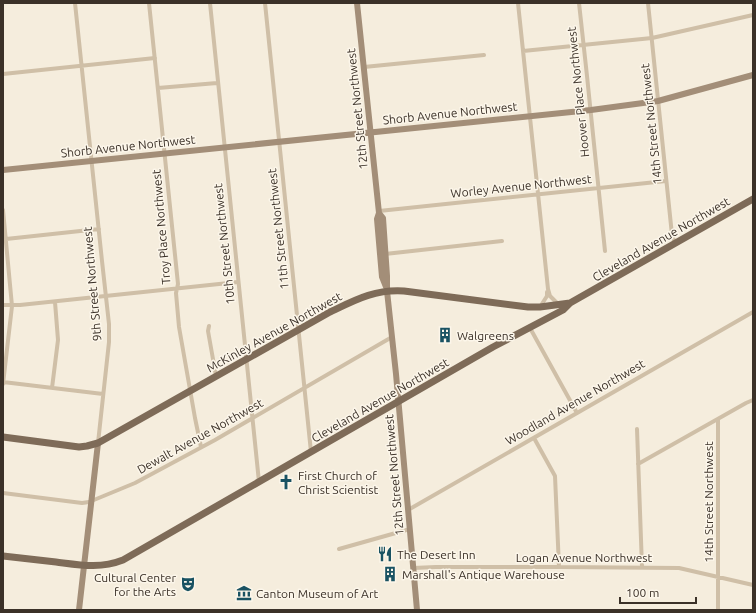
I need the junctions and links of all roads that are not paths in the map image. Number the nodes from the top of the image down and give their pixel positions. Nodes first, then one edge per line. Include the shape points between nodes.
1 (75, 3) edge
2 (149, 3) edge
3 (210, 3) edge
4 (265, 3) edge
5 (358, 3) edge
6 (518, 3) edge
7 (579, 3) edge
8 (648, 3) edge
9 (753, 15) edge
10 (652, 38) junction
11 (583, 45) junction
12 (523, 51) junction
13 (484, 55) dead end
14 (155, 58) junction
15 (82, 66) junction
16 (364, 67) junction
17 (3, 74) edge
18 (753, 74) edge
19 (217, 82) junction
20 (158, 88) junction
21 (658, 102) junction
22 (591, 110) junction
23 (530, 116) junction
24 (371, 132) junction
25 (279, 142) junction
26 (224, 147) junction
27 (165, 153) junction
28 (92, 160) junction
29 (3, 170) edge
30 (666, 181) junction
31 (598, 189) junction
32 (538, 195) junction
33 (753, 199) edge
34 (3, 210) edge
35 (379, 212) junction
36 (99, 229) junction
37 (6, 239) junction
38 (502, 241) dead end
39 (675, 243) junction
40 (605, 251) dead end
41 (385, 254) junction
42 (238, 282) junction
43 (177, 289) junction
44 (548, 289) junction
45 (387, 291) junction
46 (106, 297) junction
47 (55, 302) junction
48 (570, 303) junction
49 (558, 304) junction
50 (3, 306) edge
51 (12, 306) junction
52 (540, 307) junction
53 (753, 312) edge
54 (208, 326) dead end
55 (530, 328) junction
56 (298, 330) junction
57 (392, 337) junction
58 (247, 359) junction
59 (216, 376) junction
60 (3, 383) edge
61 (52, 388) junction
62 (304, 388) junction
63 (190, 391) junction
64 (103, 394) junction
65 (753, 400) edge
66 (398, 402) junction
67 (577, 413) junction
68 (253, 418) junction
69 (718, 419) junction
70 (637, 429) dead end
71 (3, 437) edge
72 (534, 438) junction
73 (98, 443) junction
74 (200, 448) junction
75 (311, 452) junction
76 (638, 464) junction
77 (259, 482) junction
78 (3, 493) edge
79 (92, 500) junction
80 (408, 510) junction
81 (410, 529) junction
82 (339, 549) dead end
83 (3, 556) edge
84 (84, 565) junction
85 (559, 567) junction
86 (642, 567) junction
87 (413, 568) junction
88 (718, 577) junction
89 (753, 585) edge
90 (79, 610) edge
91 (417, 610) edge
92 (718, 610) edge

1 - 15 street, 9th Street Northwest
2 - 14 street, Troy Place Northwest
3 - 19 street, 10th Street Northwest
4 - 25 street, 11th Street Northwest
5 - 16 street, 12th Street Northwest
6 - 12 street
7 - 11 street, Hoover Place Northwest
8 - 10 street, 14th Street Northwest
9 - 10 street
10 - 11 street
10 - 21 street, 14th Street Northwest
11 - 12 street
11 - 22 street, Hoover Place Northwest
12 - 23 street
13 - 16 street
14 - 15 street
14 - 20 street, Troy Place Northwest
15 - 17 street
15 - 28 street, 9th Street Northwest
16 - 24 street, 12th Street Northwest
18 - 21 street, Shorb Avenue Northwest
19 - 20 street
19 - 26 street, 10th Street Northwest
20 - 27 street, Troy Place Northwest
21 - 22 street, Shorb Avenue Northwest
21 - 30 street, 14th Street Northwest
22 - 23 street, Shorb Avenue Northwest
22 - 31 street, Hoover Place Northwest
23 - 24 street, Shorb Avenue Northwest
23 - 32 street
24 - 25 street, Shorb Avenue Northwest
24 - 35 street, 12th Street Northwest
25 - 26 street, Shorb Avenue Northwest
25 - 56 street, 11th Street Northwest
26 - 27 street, Shorb Avenue Northwest
26 - 42 street, 10th Street Northwest
27 - 28 street, Shorb Avenue Northwest
27 - 43 street, Troy Place Northwest
28 - 29 street, Shorb Avenue Northwest
28 - 36 street, 9th Street Northwest
30 - 31 street, Worley Avenue Northwest
30 - 39 street, 14th Street Northwest
31 - 32 street, Worley Avenue Northwest
31 - 40 street, Hoover Place Northwest
32 - 35 street, Worley Avenue Northwest
32 - 44 street
33 - 39 main road, Cleveland Avenue Northwest
34 - 37 street
35 - 41 street, 12th Street Northwest via 382,218
35 - 45 street, 12th Street Northwest via 377,218 382,277
36 - 37 street
36 - 46 street, 9th Street Northwest
37 - 51 street
38 - 41 street
39 - 48 main road, Cleveland Avenue Northwest
41 - 45 street, 12th Street Northwest
42 - 43 street
42 - 58 street, 10th Street Northwest
43 - 46 street
43 - 63 street, Troy Place Northwest
44 - 49 street via 551,298
44 - 52 street
45 - 52 main road, McKinley Avenue Northwest
45 - 56 main road, McKinley Avenue Northwest via 352,301
45 - 57 street, 12th Street Northwest
46 - 47 street
46 - 64 street, 9th Street Northwest via 110,334
47 - 51 street
47 - 61 street via 58,340
48 - 49 main road, McKinley Avenue Northwest
48 - 55 main road, Cleveland Avenue Northwest via 563,310
49 - 52 main road, McKinley Avenue Northwest
50 - 51 street
51 - 60 street
53 - 67 street, Woodland Avenue Northwest
54 - 59 street
55 - 66 main road, Cleveland Avenue Northwest
55 - 67 street
56 - 58 main road, McKinley Avenue Northwest
56 - 62 street, 11th Street Northwest
57 - 62 street, Dewalt Avenue Northwest
57 - 66 street, 12th Street Northwest
58 - 59 main road, McKinley Avenue Northwest
58 - 68 street, 10th Street Northwest
59 - 63 main road, McKinley Avenue Northwest
60 - 61 street
61 - 64 street
62 - 68 street, Dewalt Avenue Northwest
62 - 75 street, 11th Street Northwest
63 - 73 main road, McKinley Avenue Northwest
63 - 74 street, Troy Place Northwest
64 - 73 street, 9th Street Northwest
65 - 69 street
66 - 75 main road, Cleveland Avenue Northwest
66 - 80 street, 12th Street Northwest
67 - 72 street, Woodland Avenue Northwest
68 - 74 street, Dewalt Avenue Northwest
68 - 77 street, 10th Street Northwest
69 - 76 street
69 - 88 street, 14th Street Northwest
70 - 76 street
71 - 73 main road, McKinley Avenue Northwest via 79,446
72 - 80 street, Woodland Avenue Northwest
72 - 85 street via 555,476
73 - 79 street, 9th Street Northwest
74 - 79 street, Dewalt Avenue Northwest via 135,483
75 - 77 main road, Cleveland Avenue Northwest
76 - 86 street
77 - 84 main road, Cleveland Avenue Northwest via 123,560 105,566
78 - 79 street, Dewalt Avenue Northwest via 82,503
79 - 84 street, 9th Street Northwest
80 - 81 street, 12th Street Northwest
81 - 82 street
81 - 87 street, 12th Street Northwest
83 - 84 main road, Cleveland Avenue Northwest
84 - 90 street, 9th Street Northwest
85 - 86 street, Logan Avenue Northwest
85 - 87 street, Logan Avenue Northwest
86 - 88 street, Logan Avenue Northwest via 679,568
87 - 91 street, 12th Street Northwest
88 - 89 street, Logan Avenue Northwest
88 - 92 street, 14th Street Northwest

